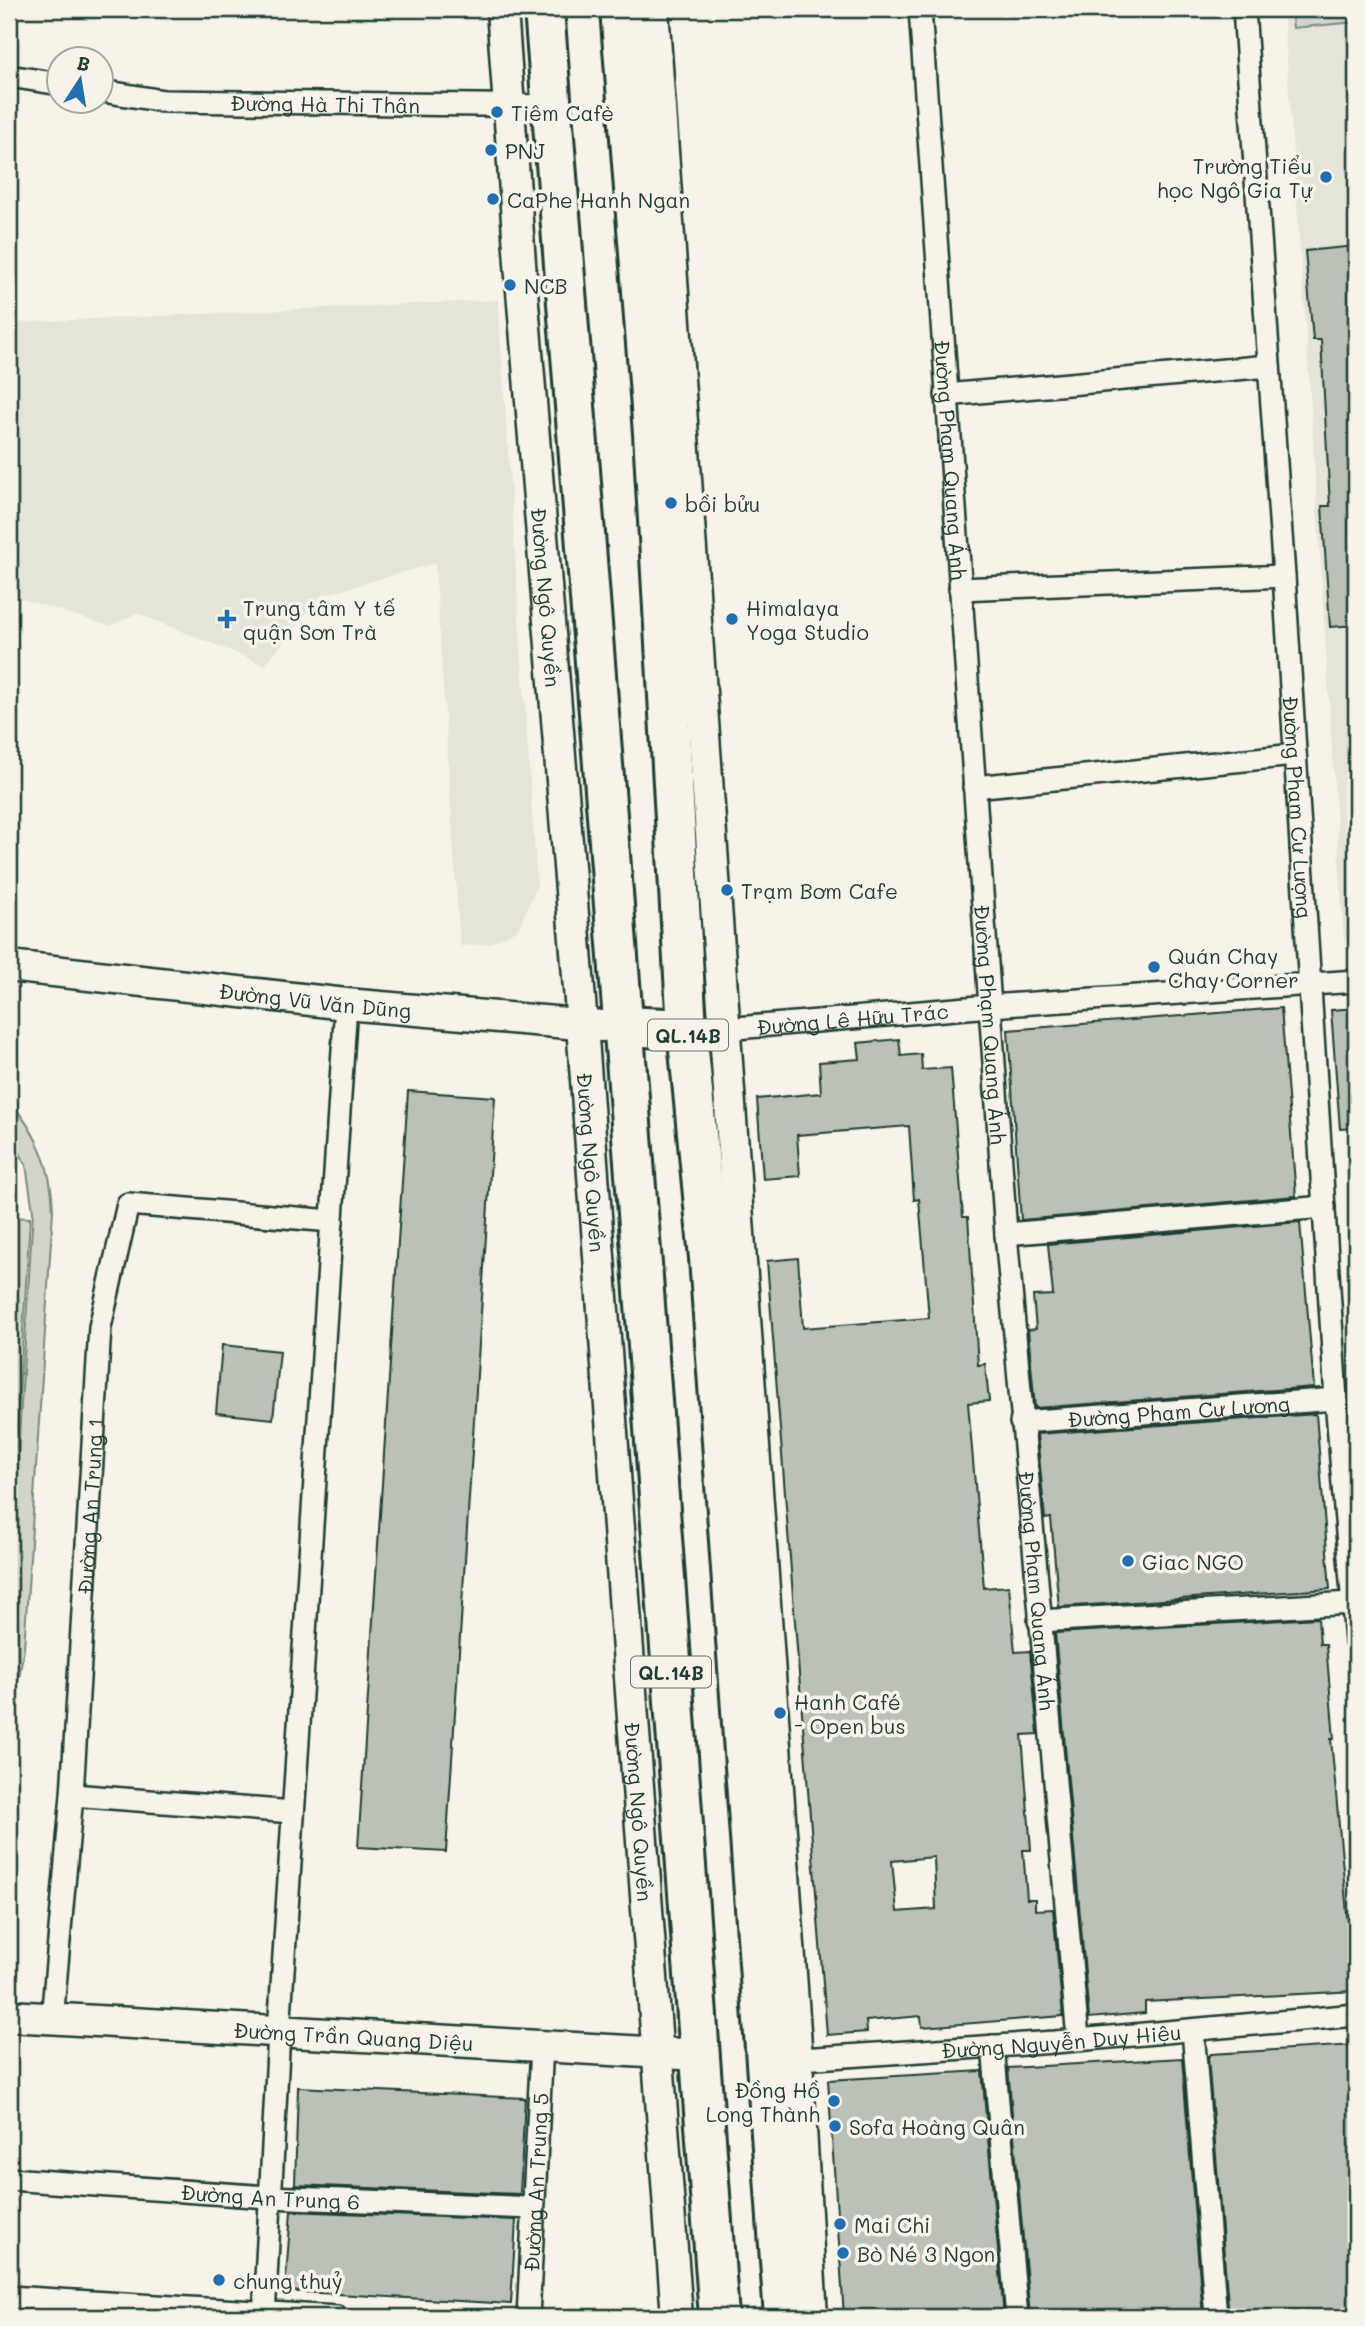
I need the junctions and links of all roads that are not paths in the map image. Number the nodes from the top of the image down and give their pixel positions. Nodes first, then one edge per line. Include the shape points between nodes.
1 (502, 9) edge
2 (544, 9) edge
3 (620, 9) edge
4 (653, 9) edge
5 (920, 9) edge
6 (1244, 9) edge
7 (9, 76) edge
8 (46, 82) edge
9 (116, 93) edge
10 (509, 105) junction
11 (551, 106) junction
12 (1269, 366) junction
13 (946, 395) junction
14 (1284, 576) junction
15 (960, 589) junction
16 (1295, 755) junction
17 (974, 787) junction
18 (9, 966) edge
19 (1356, 981) edge
20 (1309, 983) junction
21 (346, 1004) junction
22 (990, 1006) junction
23 (583, 1025) junction
24 (623, 1026) junction
25 (725, 1029) junction
26 (687, 1030) junction
27 (1324, 1207) junction
28 (332, 1221) junction
29 (1006, 1234) junction
30 (1336, 1399) junction
31 (1021, 1422) junction
32 (1352, 1602) junction
33 (1039, 1621) junction
34 (1356, 1642) edge
35 (72, 1795) junction
36 (293, 1812) junction
37 (1356, 2015) edge
38 (9, 2017) edge
39 (52, 2020) junction
40 (1193, 2030) junction
41 (278, 2032) junction
42 (1078, 2039) junction
43 (542, 2046) junction
44 (993, 2046) junction
45 (656, 2053) junction
46 (699, 2055) junction
47 (782, 2060) junction
48 (9, 2179) edge
49 (269, 2197) junction
50 (533, 2208) junction
51 (9, 2297) edge
52 (264, 2316) edge
53 (337, 2317) edge
54 (528, 2317) edge
55 (677, 2317) edge
56 (719, 2317) edge
57 (784, 2317) edge
58 (812, 2317) edge
59 (1017, 2317) edge
60 (1216, 2317) edge

1 - 10 street, Đường Ngô Quyền
2 - 11 highway, Đường Ngô Quyền / QL.14B
3 - 26 highway, QL.14B via 653,433
4 - 25 street
5 - 13 street, Đường Phạm Quang Ảnh
6 - 12 street, Đường Phạm Cự Lượng
7 - 8 street
9 - 10 street, Đường Hà Thị Thân via 164,101
10 - 11 street, Đường Hà Thị Thân
10 - 23 street, Đường Ngô Quyền
11 - 24 highway, Đường Ngô Quyền / QL.14B
12 - 13 street
12 - 14 street, Đường Phạm Cự Lượng
13 - 15 street, Đường Phạm Quang Ảnh
14 - 15 street
14 - 16 street, Đường Phạm Cự Lượng
15 - 17 street, Đường Phạm Quang Ảnh
16 - 17 street
16 - 20 street, Đường Phạm Cự Lượng
17 - 22 street, Đường Phạm Quang Ảnh
18 - 21 street, Đường Vũ Văn Dũng
19 - 20 street, Đường Lê Hữu Trác
20 - 22 street, Đường Lê Hữu Trác
20 - 27 street, Đường Phạm Cự Lượng
21 - 23 street, Đường Vũ Văn Dũng
21 - 28 street
22 - 25 street, Đường Lê Hữu Trác
22 - 29 street, Đường Phạm Quang Ảnh
23 - 24 street, Đường Vũ Văn Dũng
23 - 45 street, Đường Ngô Quyền
24 - 26 highway
24 - 46 highway, Đường Ngô Quyền / QL.14B
25 - 26 street
25 - 47 street
26 - 47 highway, QL.14B
27 - 29 street
27 - 30 street, Đường Phạm Cự Lượng
28 - 35 street, Đường An Trung 1 via 128,1203 100,1327
28 - 36 street
29 - 31 street, Đường Phạm Quang Ảnh
30 - 31 street, Đường Phạm Cự Lượng
30 - 32 street, Đường Phạm Cự Lượng
31 - 33 street, Đường Phạm Quang Ảnh
32 - 33 street
32 - 34 street, Đường Phạm Cự Lượng
33 - 42 street, Đường Phạm Quang Ảnh
35 - 36 street
35 - 39 street
36 - 41 street
37 - 40 street, Đường Nguyễn Duy Hiệu
38 - 39 street, Đường Trần Quang Diệu
39 - 41 street, Đường Trần Quang Diệu
40 - 42 street, Đường Nguyễn Duy Hiệu
40 - 60 street
41 - 43 street, Đường Trần Quang Diệu
41 - 49 street
42 - 44 street, Đường Nguyễn Duy Hiệu
43 - 45 street, Đường Trần Quang Diệu
43 - 50 street, Đường An Trung 5
44 - 47 street, Đường Nguyễn Duy Hiệu
44 - 59 street
45 - 46 street, Đường Trần Quang Diệu
45 - 55 street, Đường Ngô Quyền
46 - 56 highway, Đường Ngô Quyền / QL.14B
47 - 57 highway, QL.14B
47 - 58 street
48 - 49 street, Đường An Trung 6
49 - 50 street, Đường An Trung 6
49 - 52 street
50 - 54 street, Đường An Trung 5
51 - 52 street
52 - 53 street

